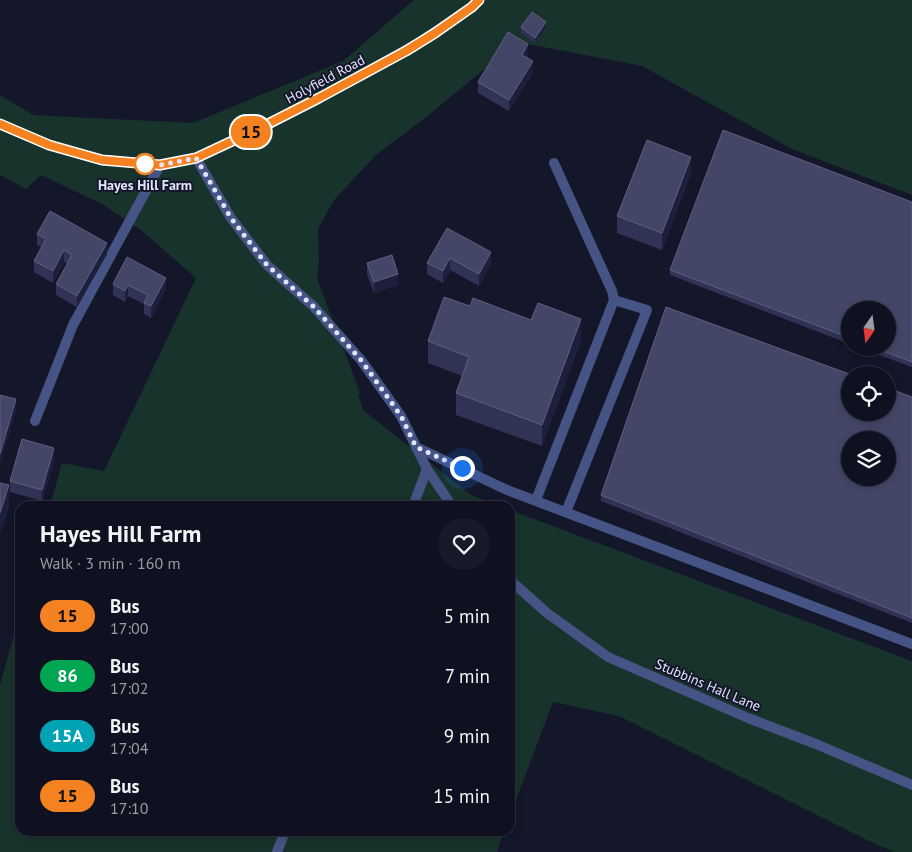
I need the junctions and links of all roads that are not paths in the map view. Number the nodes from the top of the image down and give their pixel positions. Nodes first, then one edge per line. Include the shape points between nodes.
1 (479, 0) edge
2 (0, 124) edge
3 (196, 158) junction
4 (554, 163) dead end
5 (160, 165) junction
6 (614, 300) junction
7 (34, 421) dead end
8 (416, 447) junction
9 (428, 469) junction
10 (536, 500) junction
11 (415, 501) edge
12 (449, 501) edge
13 (566, 512) junction
14 (515, 584) edge
15 (912, 644) edge
16 (912, 785) edge
17 (283, 836) edge
18 (277, 852) edge

1 - 3 main road, Holyfield Road via 406,51
2 - 5 main road, Holyfield Road via 49,145 102,160
3 - 5 main road, Holyfield Road
3 - 8 lane via 231,218 267,265 313,306 361,360 401,416
4 - 6 lane
5 - 7 lane via 74,325
6 - 10 lane
6 - 13 lane via 648,310
8 - 9 lane
8 - 10 lane via 507,490
9 - 11 lane
9 - 12 lane
10 - 13 lane
13 - 15 lane
14 - 16 lane, Stubbins Hall Lane via 547,613 608,657
17 - 18 lane

